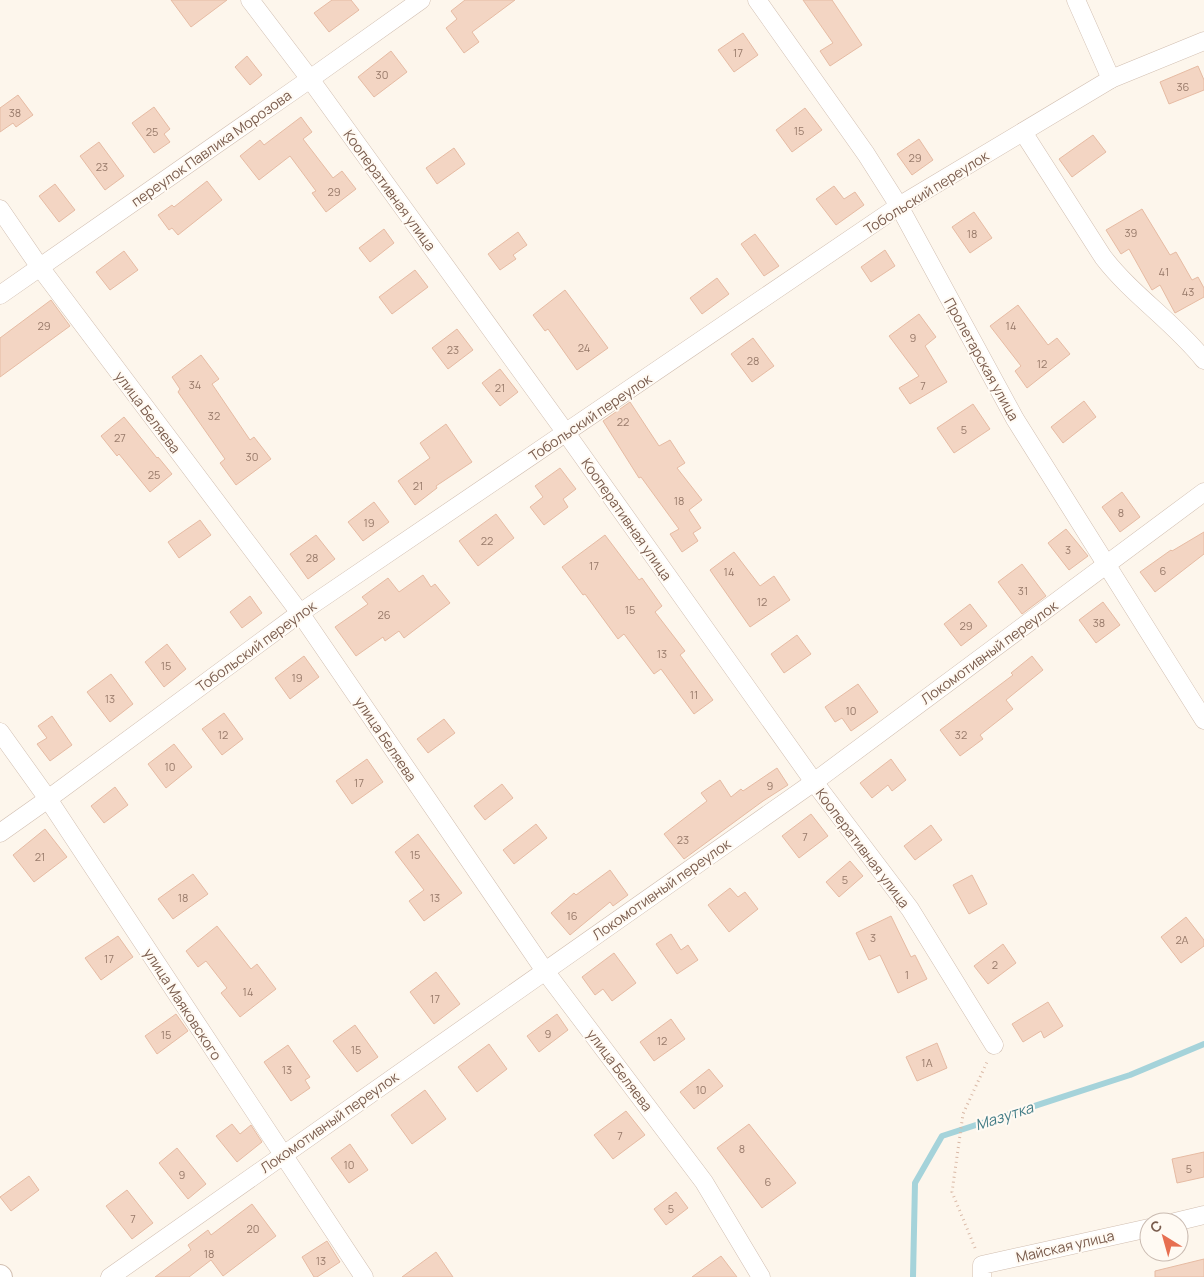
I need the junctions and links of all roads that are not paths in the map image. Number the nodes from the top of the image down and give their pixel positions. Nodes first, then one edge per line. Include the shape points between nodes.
1 (250, 0) edge
2 (421, 0) edge
3 (756, 0) edge
4 (1076, 0) edge
5 (1204, 41) edge
6 (1111, 79) junction
7 (310, 80) junction
8 (1023, 132) junction
9 (899, 206) junction
10 (0, 209) edge
11 (39, 266) junction
12 (0, 295) edge
13 (1204, 360) edge
14 (566, 433) junction
15 (1204, 492) edge
16 (1106, 566) junction
17 (300, 613) junction
18 (1204, 720) edge
19 (0, 732) edge
20 (814, 782) junction
21 (48, 799) junction
22 (0, 833) edge
23 (545, 971) junction
24 (994, 1045) road end
25 (282, 1155) junction
26 (1204, 1216) edge
27 (1189, 1219) edge
28 (1139, 1231) edge
29 (982, 1271) edge
30 (110, 1277) edge
31 (364, 1277) edge
32 (761, 1277) edge

1 - 7 street, Кооперативная улица
2 - 7 street, переулок Павлика Морозова
3 - 9 street, Пролетарская улица via 866,154
4 - 6 street
5 - 6 street, Тобольский переулок
6 - 8 street, Тобольский переулок
7 - 11 street, переулок Павлика Морозова
7 - 14 street, Кооперативная улица
8 - 9 street, Тобольский переулок
8 - 13 street via 1118,277 1156,310
9 - 14 street, Тобольский переулок
9 - 16 street, Пролетарская улица via 1015,419
10 - 11 street, улица Беляева
11 - 12 street, переулок Павлика Морозова
11 - 17 street, улица Беляева
14 - 17 street, Тобольский переулок
14 - 20 street, Кооперативная улица
15 - 16 street, Локомотивный переулок
16 - 18 street, Пролетарская улица
16 - 20 street, Локомотивный переулок
17 - 21 street, Тобольский переулок
17 - 23 street, улица Беляева
19 - 21 street, улица Маяковского
20 - 23 street, Локомотивный переулок
20 - 24 street, Кооперативная улица via 910,909
21 - 22 street, Тобольский переулок
21 - 25 street, улица Маяковского
23 - 25 street, Локомотивный переулок
23 - 32 street, улица Беляева via 704,1182
25 - 30 street, Локомотивный переулок
25 - 31 street, улица Маяковского
26 - 27 street
28 - 29 street, Майская улица

